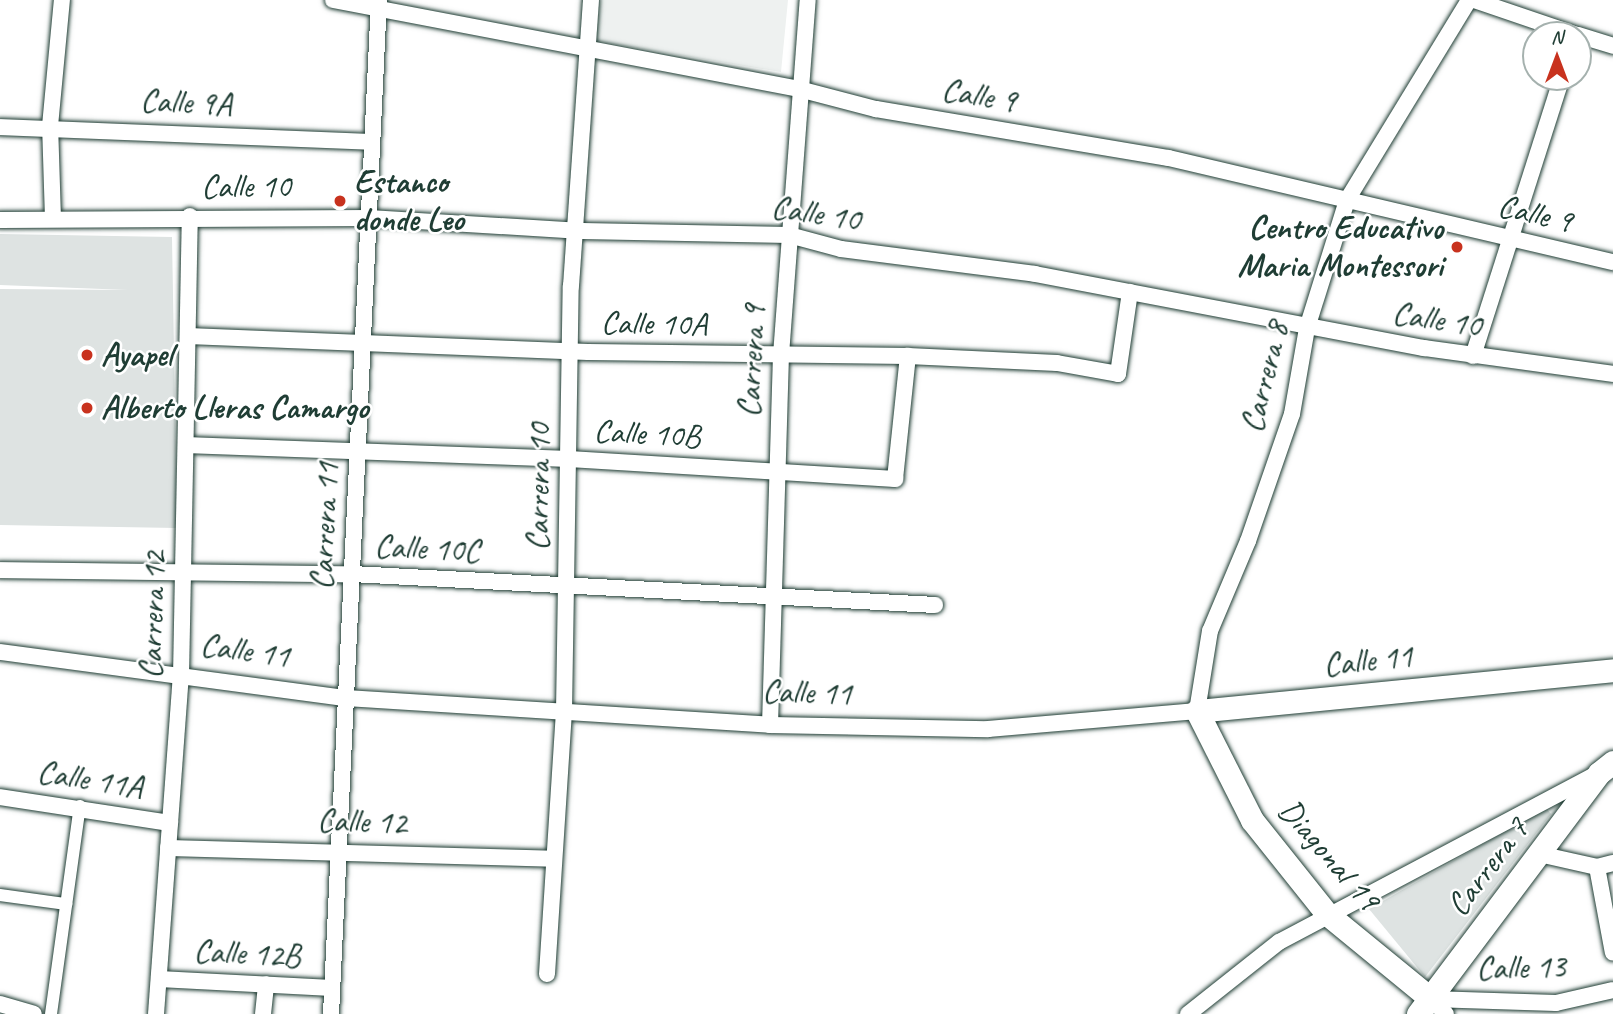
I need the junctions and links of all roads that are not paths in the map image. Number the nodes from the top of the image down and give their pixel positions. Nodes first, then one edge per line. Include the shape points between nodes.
1 (62, 0) edge
2 (333, 0) edge
3 (591, 0) edge
4 (808, 0) edge
5 (1469, 0) edge
6 (1474, 0) edge
7 (378, 5) edge
8 (1536, 21) edge
9 (1592, 40) edge
10 (1613, 46) edge
11 (587, 51) junction
12 (799, 89) junction
13 (1557, 91) edge
14 (50, 126) junction
15 (0, 127) edge
16 (369, 142) junction
17 (1346, 200) junction
18 (190, 216) junction
19 (369, 218) junction
20 (53, 219) junction
21 (0, 220) edge
22 (576, 229) junction
23 (789, 236) junction
24 (1508, 238) junction
25 (1613, 262) edge
26 (1130, 292) junction
27 (1307, 328) junction
28 (188, 336) junction
29 (363, 344) junction
30 (570, 351) junction
31 (781, 355) junction
32 (908, 356) junction
33 (1473, 356) junction
34 (1613, 374) edge
35 (186, 445) junction
36 (358, 454) junction
37 (569, 459) junction
38 (776, 475) junction
39 (0, 570) edge
40 (184, 571) junction
41 (352, 574) junction
42 (566, 586) junction
43 (777, 594) junction
44 (935, 606) dead end
45 (0, 652) edge
46 (1613, 670) edge
47 (181, 676) junction
48 (346, 698) junction
49 (1197, 711) junction
50 (564, 712) junction
51 (770, 725) junction
52 (1606, 768) edge
53 (0, 797) edge
54 (80, 806) junction
55 (170, 823) junction
56 (169, 848) junction
57 (339, 851) junction
58 (1539, 854) junction
59 (554, 859) junction
60 (1605, 865) edge
61 (0, 895) edge
62 (66, 904) junction
63 (1327, 914) junction
64 (1613, 953) edge
65 (547, 974) dead end
66 (159, 979) junction
67 (267, 984) junction
68 (332, 988) junction
69 (1613, 990) edge
70 (0, 1004) edge
71 (1432, 1009) edge
72 (34, 1014) edge
73 (51, 1014) edge
74 (156, 1014) edge
75 (264, 1014) edge
76 (331, 1014) edge
77 (1188, 1014) edge

1 - 14 street
2 - 7 street, Calle 9
3 - 11 street, Carrera 10
4 - 12 street, Carrera 9
5 - 17 street, Carrera 8
6 - 8 street
7 - 11 street, Calle 9
7 - 16 street, Carrera 11
9 - 10 street
11 - 12 street, Calle 9
11 - 22 street, Carrera 10
12 - 17 street, Calle 9 via 876,108 1169,158
12 - 23 street, Carrera 9
13 - 24 street
14 - 15 street, Calle 9A
14 - 16 street, Calle 9A
14 - 20 street
16 - 19 street, Carrera 11
17 - 24 street, Calle 9
17 - 27 street, Carrera 8
18 - 19 street, Calle 10
18 - 20 street, Calle 10
18 - 28 street, Carrera 12
19 - 22 street, Calle 10
19 - 29 street, Carrera 11
20 - 21 street, Calle 10
22 - 23 street, Calle 10
22 - 30 street, Carrera 10
23 - 26 street, Calle 10 via 841,249 1035,274
23 - 31 street, Carrera 9
24 - 25 street, Calle 9
24 - 33 street
26 - 27 street, Calle 10
26 - 32 street, Calle 10A via 1118,374 1057,363
27 - 33 street, Calle 10
27 - 49 street, Carrera 8 via 1292,414 1248,541 1210,631
28 - 29 street, Calle 10A
28 - 35 street, Carrera 12
29 - 30 street, Calle 10A
29 - 36 street, Carrera 11
30 - 31 street, Calle 10A
30 - 37 street, Carrera 10
31 - 32 street, Calle 10A
31 - 38 street, Carrera 9
32 - 38 street, Calle 10B via 895,479
33 - 34 street, Calle 10
35 - 36 street, Calle 10B
35 - 40 street, Carrera 12
36 - 37 street, Calle 10B
36 - 41 street, Carrera 11
37 - 38 street, Calle 10B
37 - 42 street, Carrera 10
38 - 43 street, Carrera 9
39 - 40 street, Calle 10C
40 - 41 street, Calle 10C
40 - 47 street, Carrera 12
41 - 42 street, Calle 10C
41 - 48 street, Carrera 11
42 - 43 street, Calle 10C
42 - 50 street, Carrera 10
43 - 44 street, Calle 10C
43 - 51 street, Carrera 9
45 - 47 street, Calle 11
46 - 49 main road, Calle 11
47 - 48 street, Calle 11
47 - 55 street, Carrera 12
48 - 50 street, Calle 11
48 - 57 street, Carrera 11
49 - 51 street, Calle 11 via 988,729
49 - 63 main road, Diagonal 19 via 1252,820
50 - 51 street, Calle 11
50 - 59 street, Carrera 10
52 - 58 main road, Carrera 7
52 - 63 street
53 - 54 street, Calle 11A
54 - 55 street, Calle 11A
54 - 62 street
55 - 56 street, Carrera 12
56 - 57 street, Calle 12
56 - 66 street, Carrera 12
57 - 59 street, Calle 12
57 - 68 street, Carrera 11
58 - 60 street
58 - 71 main road, Carrera 7
59 - 65 street, Carrera 10
60 - 64 street
61 - 62 street
62 - 73 street
63 - 71 main road, Diagonal 19
63 - 77 street via 1279,942
66 - 67 street, Calle 12B
66 - 74 street, Carrera 12
67 - 68 street, Calle 12B
67 - 75 street
68 - 76 street, Carrera 11
69 - 71 street, Calle 13 via 1556,1003
70 - 72 street

